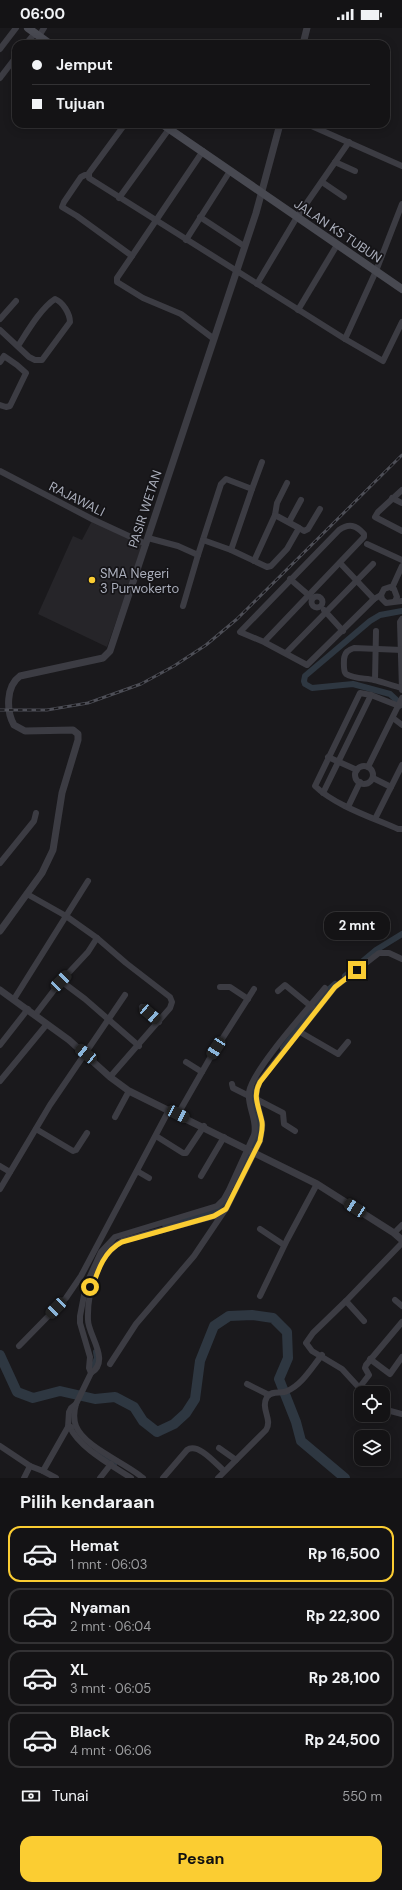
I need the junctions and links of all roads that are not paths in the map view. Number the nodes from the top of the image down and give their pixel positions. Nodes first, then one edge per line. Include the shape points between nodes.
1 (16, 28) edge
2 (44, 28) edge
3 (307, 28) edge
4 (34, 32) edge
5 (45, 40) edge
6 (304, 40) edge
7 (0, 48) edge
8 (12, 62) edge
9 (0, 78) edge
10 (122, 128) edge
11 (165, 128) edge
12 (169, 128) edge
13 (279, 128) edge
14 (316, 128) edge
15 (349, 142) junction
16 (203, 151) junction
17 (335, 162) junction
18 (402, 166) edge
19 (230, 171) junction
20 (355, 171) dead end
21 (88, 175) junction
22 (322, 182) junction
23 (262, 192) junction
24 (344, 197) dead end
25 (119, 198) junction
26 (402, 204) edge
27 (297, 217) junction
28 (200, 218) junction
29 (156, 220) junction
30 (186, 240) junction
31 (337, 245) junction
32 (244, 246) junction
33 (132, 256) junction
34 (236, 271) junction
35 (376, 271) junction
36 (257, 284) junction
37 (402, 289) edge
38 (16, 301) dead end
39 (298, 310) junction
40 (0, 319) edge
41 (402, 322) edge
42 (0, 330) edge
43 (214, 339) junction
44 (345, 339) junction
45 (18, 346) junction
46 (1, 357) edge
47 (0, 404) edge
48 (262, 462) dead end
49 (0, 471) edge
50 (287, 482) dead end
51 (252, 489) junction
52 (402, 490) edge
53 (392, 498) junction
54 (302, 500) dead end
55 (402, 504) edge
56 (320, 509) dead end
57 (275, 514) junction
58 (289, 522) junction
59 (300, 528) junction
60 (402, 531) edge
61 (203, 540) junction
62 (147, 541) junction
63 (367, 544) dead end
64 (231, 550) junction
65 (198, 555) junction
66 (254, 560) junction
67 (402, 560) edge
68 (340, 563) junction
69 (373, 564) dead end
70 (402, 566) edge
71 (290, 579) junction
72 (357, 581) junction
73 (392, 588) junction
74 (381, 595) junction
75 (311, 597) junction
76 (374, 599) junction
77 (399, 601) edge
78 (182, 606) dead end
79 (326, 612) junction
80 (402, 619) edge
81 (343, 631) junction
82 (376, 631) dead end
83 (264, 642) junction
84 (376, 648) junction
85 (402, 650) edge
86 (286, 654) junction
87 (375, 680) junction
88 (402, 689) edge
89 (371, 695) junction
90 (400, 702) edge
91 (393, 718) junction
92 (402, 725) edge
93 (328, 757) junction
94 (338, 762) junction
95 (402, 765) edge
96 (368, 767) junction
97 (357, 770) junction
98 (373, 778) junction
99 (360, 782) junction
100 (391, 787) junction
101 (323, 793) junction
102 (348, 807) junction
103 (36, 813) dead end
104 (375, 819) junction
105 (402, 829) edge
106 (0, 863) edge
107 (88, 881) dead end
108 (27, 894) junction
109 (66, 916) junction
110 (0, 931) edge
111 (97, 938) junction
112 (402, 959) edge
113 (61, 981) junction
114 (220, 987) dead end
115 (325, 988) dead end
116 (254, 989) dead end
117 (0, 990) edge
118 (278, 991) dead end
119 (125, 995) dead end
120 (14, 999) junction
121 (248, 999) junction
122 (142, 1007) dead end
123 (313, 1008) junction
124 (28, 1009) junction
125 (35, 1015) junction
126 (108, 1020) junction
127 (158, 1022) junction
128 (47, 1024) junction
129 (300, 1032) junction
130 (348, 1042) dead end
131 (0, 1045) edge
132 (139, 1046) junction
133 (86, 1054) junction
134 (186, 1062) dead end
135 (202, 1072) junction
136 (110, 1077) junction
137 (0, 1081) edge
138 (232, 1084) dead end
139 (129, 1091) junction
140 (249, 1096) junction
141 (256, 1099) junction
142 (169, 1110) junction
143 (178, 1114) junction
144 (115, 1117) dead end
145 (204, 1126) junction
146 (36, 1129) junction
147 (295, 1131) dead end
148 (87, 1134) dead end
149 (156, 1136) junction
150 (224, 1137) junction
151 (251, 1150) junction
152 (0, 1166) edge
153 (243, 1168) junction
154 (136, 1171) junction
155 (10, 1172) junction
156 (201, 1176) dead end
157 (149, 1178) dead end
158 (317, 1184) junction
159 (0, 1189) edge
160 (226, 1209) junction
161 (402, 1225) edge
162 (260, 1229) dead end
163 (394, 1233) junction
164 (402, 1241) edge
165 (284, 1245) junction
166 (97, 1267) junction
167 (78, 1281) junction
168 (89, 1286) junction
169 (260, 1296) dead end
170 (395, 1300) dead end
171 (346, 1301) junction
172 (402, 1306) edge
173 (364, 1321) dead end
174 (402, 1322) edge
175 (19, 1346) dead end
176 (322, 1355) junction
177 (402, 1357) edge
178 (370, 1359) junction
179 (110, 1364) dead end
180 (90, 1374) junction
181 (247, 1384) dead end
182 (358, 1386) edge
183 (361, 1386) edge
184 (272, 1394) junction
185 (390, 1411) edge
186 (402, 1414) edge
187 (72, 1426) junction
188 (0, 1446) edge
189 (219, 1448) dead end
190 (236, 1460) junction
191 (112, 1463) junction
192 (30, 1466) junction
193 (43, 1471) junction
194 (224, 1472) junction
195 (24, 1478) edge
196 (56, 1478) edge
197 (100, 1478) edge
198 (131, 1478) edge
199 (144, 1478) edge
200 (162, 1478) edge
201 (218, 1478) edge

1 - 7 street
2 - 4 street
3 - 6 street
4 - 5 main road
8 - 9 street
10 - 21 street
11 - 25 street
12 - 16 main road, JALAN KS TUBUN
13 - 23 street, PASIR WETAN
14 - 15 street
15 - 17 street
15 - 18 street
16 - 19 main road, JALAN KS TUBUN
16 - 29 street
17 - 20 street
17 - 22 street
19 - 23 main road, JALAN KS TUBUN
19 - 28 street
21 - 25 street via 91,180
21 - 33 street via 81,178 62,207
22 - 24 street
22 - 27 street
23 - 27 main road, JALAN KS TUBUN
23 - 32 street, PASIR WETAN
25 - 29 street
26 - 35 street
27 - 31 main road, JALAN KS TUBUN
27 - 36 street
28 - 30 street
28 - 32 street
29 - 30 street
29 - 33 street
30 - 34 street
31 - 35 main road, JALAN KS TUBUN
31 - 39 street
32 - 34 street, PASIR WETAN
33 - 43 street via 117,282 142,298 181,314
34 - 36 street
34 - 43 street, PASIR WETAN
35 - 37 main road, JALAN KS TUBUN
35 - 44 street
36 - 39 street
38 - 40 street
39 - 44 street
41 - 44 street via 383,361
42 - 45 street
43 - 62 street, PASIR WETAN
45 - 45 street via 51,302 55,299 60,301 69,315 70,322 42,360 29,357
46 - 47 street via 26,373 10,406
48 - 51 street
49 - 62 street, RAJAWALI via 92,519
50 - 57 street
51 - 61 street via 226,479 223,481
51 - 64 street
52 - 53 street
53 - 55 street
53 - 60 street via 375,517
54 - 58 street
56 - 59 street via 308,529 304,531
57 - 58 street
57 - 66 street
58 - 59 street
59 - 66 street via 287,550 271,566
61 - 64 street
61 - 65 street
62 - 65 street, RAJAWALI via 178,546
62 - 108 street, PASIR WETAN via 108,654 103,658 20,676 11,686 10,716 18,728 25,731 68,729 77,732 78,736 62,793 53,850 42,873
63 - 67 street
64 - 66 street
65 - 78 street
68 - 71 street via 364,537 356,526 347,526 339,530
68 - 72 street
68 - 75 street
69 - 72 street
70 - 73 street
71 - 75 street
71 - 83 street via 240,631
72 - 76 street
72 - 79 street
73 - 74 street via 384,589
73 - 77 street
74 - 76 street
74 - 77 street via 386,603
75 - 79 street via 313,606 321,606
75 - 83 street
76 - 81 street
79 - 81 street
79 - 86 street
80 - 85 street
81 - 86 street via 307,665
82 - 84 street
83 - 86 street
84 - 85 street
84 - 87 street
84 - 87 street via 348,649 344,660 346,674
85 - 88 street
87 - 88 street
89 - 90 street
89 - 93 street via 360,693
89 - 94 street
90 - 91 street
91 - 92 street
91 - 96 street
93 - 94 street
93 - 101 street via 315,786
94 - 97 street
94 - 101 street
95 - 100 street
96 - 97 street via 362,766
96 - 98 street
97 - 99 street via 356,777
98 - 99 street via 368,783
98 - 100 street
99 - 102 street
100 - 104 street
101 - 102 street
102 - 104 street
103 - 106 street via 34,821
104 - 105 street
107 - 109 street
108 - 109 street
108 - 110 street, PASIR WETAN
109 - 111 street
109 - 120 street
111 - 113 street via 88,952
111 - 127 street via 170,997 170,1008
112 - 123 street via 388,953 379,953 335,987
113 - 125 street
113 - 126 street
114 - 121 street via 230,987
115 - 123 street
116 - 121 street
117 - 120 street
118 - 123 street via 285,985
119 - 126 street
120 - 124 street
121 - 135 street
122 - 127 street
123 - 129 street
123 - 140 street via 254,1080
124 - 125 street
124 - 131 street
125 - 128 street
126 - 132 street
126 - 133 street
127 - 132 street
128 - 133 street
128 - 137 street
129 - 130 street via 338,1054
129 - 141 street via 260,1082 256,1090
132 - 136 street
133 - 136 street
133 - 146 street
134 - 135 street
135 - 143 street
136 - 139 street
138 - 140 street via 233,1088
139 - 142 street
139 - 144 street
140 - 151 street via 256,1127
141 - 147 street via 283,1113 284,1124
141 - 151 street via 262,1129 260,1141
142 - 143 street
142 - 149 street
143 - 145 street
145 - 149 street via 186,1153
145 - 150 street
146 - 148 street via 72,1151 76,1150
146 - 155 street
149 - 154 street
150 - 151 street
150 - 156 street
151 - 153 street
151 - 158 street
152 - 155 street
153 - 160 street
153 - 166 street via 217,1206 115,1237 101,1252
154 - 157 street
154 - 167 street
155 - 159 street
158 - 163 street
158 - 165 street
160 - 166 street via 214,1216 122,1242 110,1250
160 - 179 street via 194,1256 136,1324
161 - 163 street
162 - 165 street
163 - 164 street
164 - 171 street
165 - 169 street
166 - 168 street
167 - 168 street
167 - 175 street via 66,1298
168 - 180 street via 80,1323 90,1357
168 - 180 street via 88,1320 99,1358 94,1371
170 - 172 street
171 - 173 street
171 - 176 street via 308,1338 306,1343 309,1349
174 - 178 street
176 - 182 street via 342,1369
176 - 184 street via 301,1381 287,1391
177 - 178 street via 390,1374
178 - 183 street via 365,1366 369,1375
180 - 187 street via 77,1403
181 - 184 street
184 - 190 street via 264,1407 269,1425
185 - 186 street
187 - 191 street
187 - 193 street
188 - 192 street
189 - 190 street
190 - 194 street
191 - 197 street
191 - 198 street
191 - 199 street
192 - 193 street
192 - 195 street
193 - 196 street
194 - 200 street via 207,1456 191,1447
194 - 201 street

